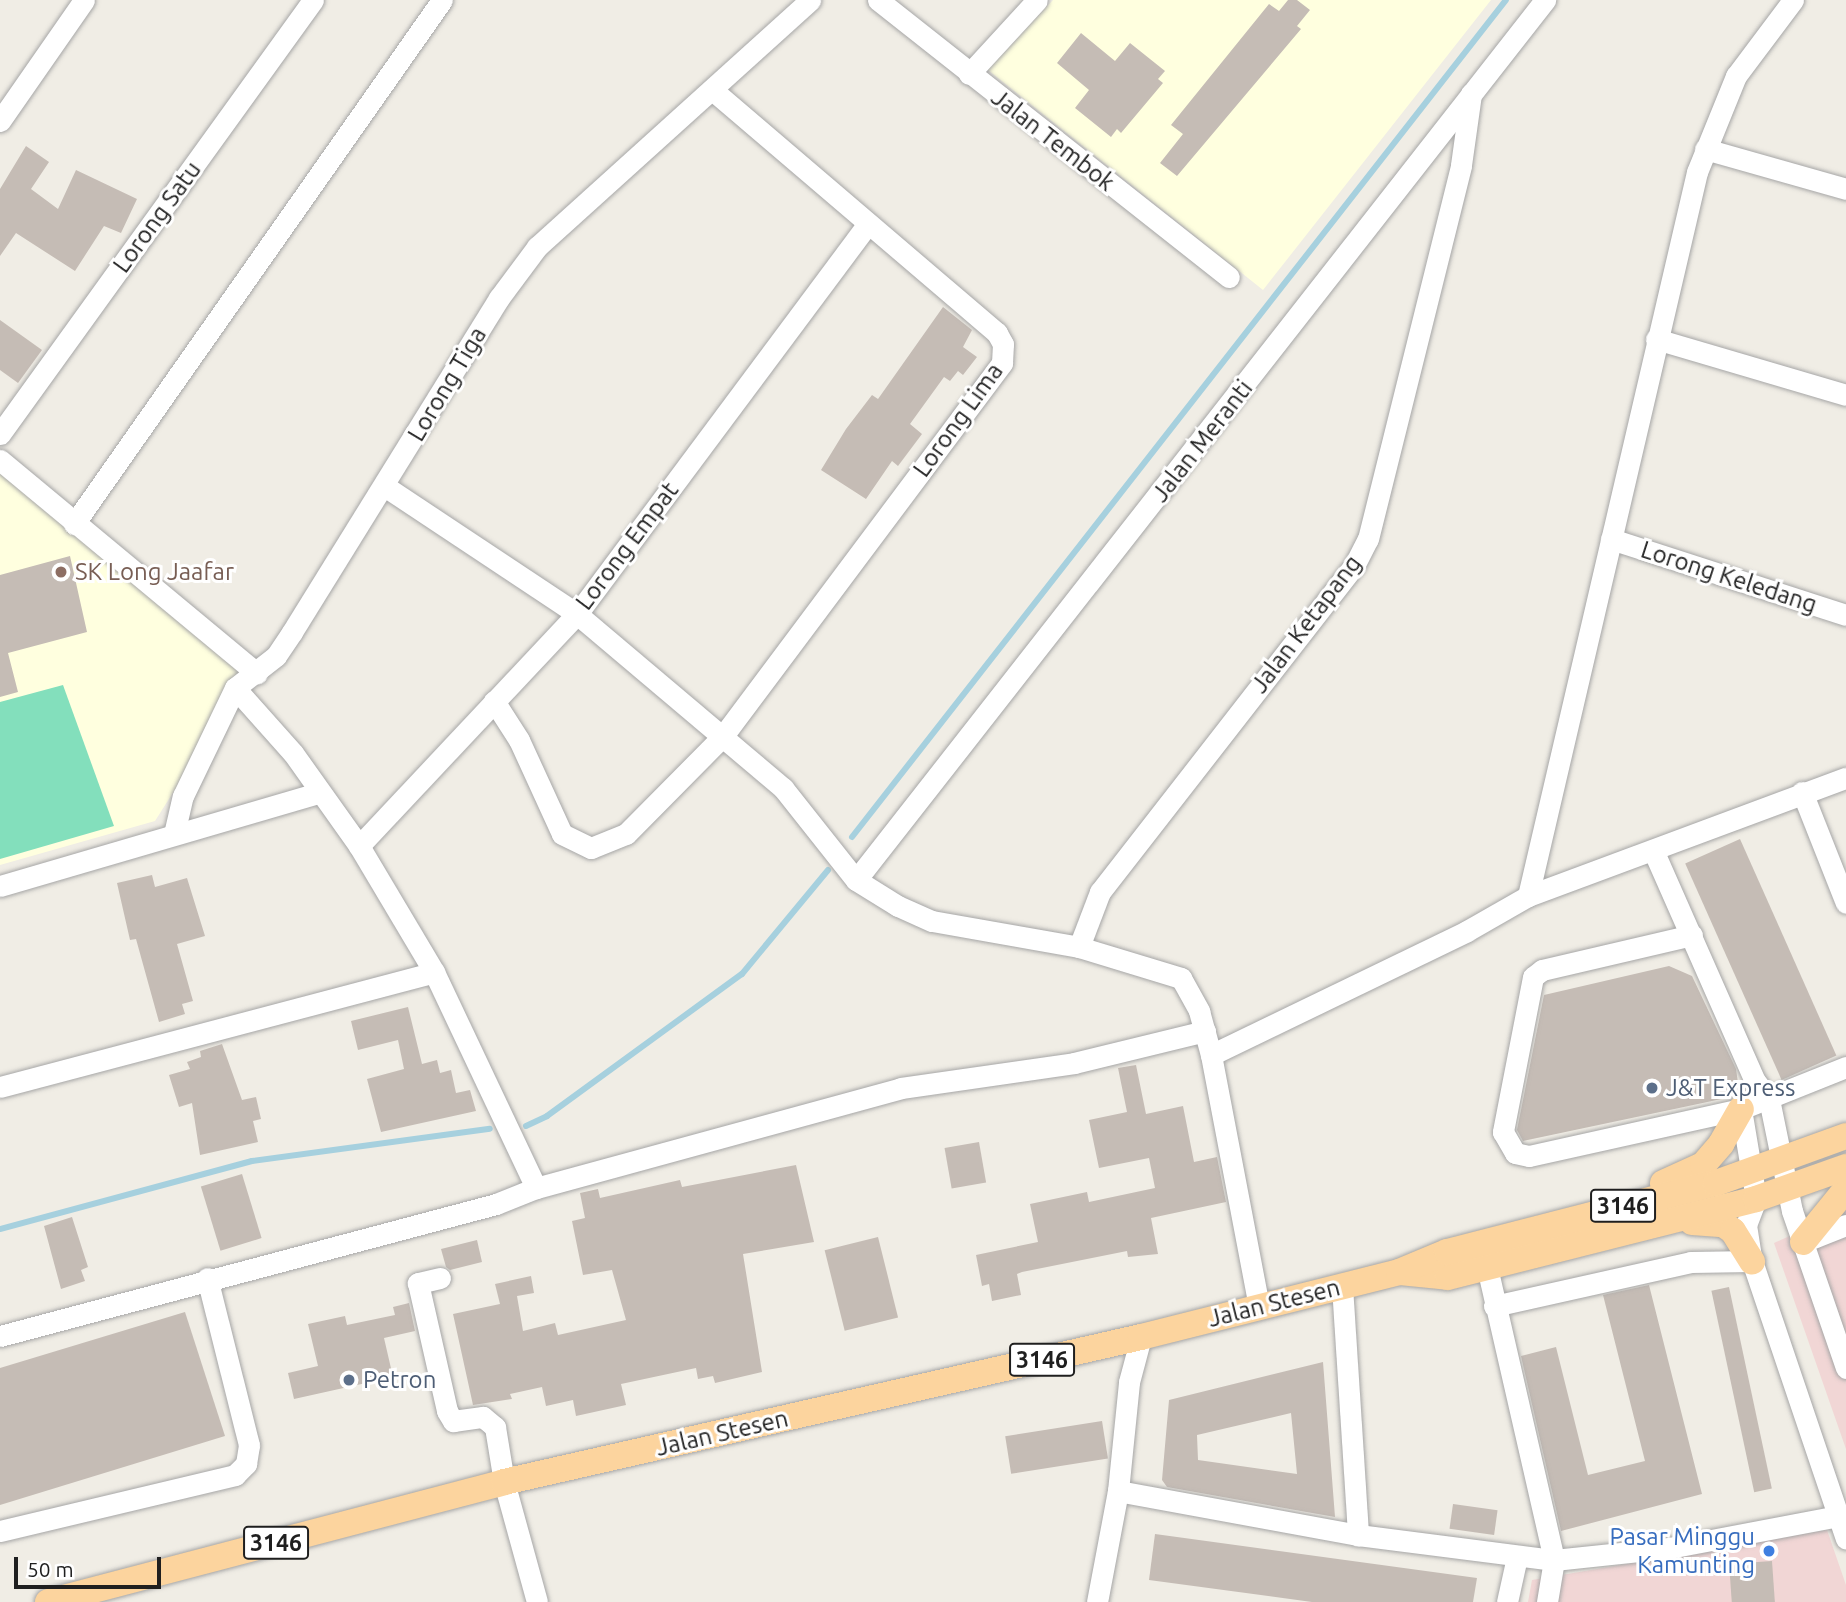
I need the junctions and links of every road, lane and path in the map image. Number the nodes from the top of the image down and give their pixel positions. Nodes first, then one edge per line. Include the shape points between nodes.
1 (84, 0) edge
2 (313, 0) edge
3 (442, 0) edge
4 (810, 0) edge
5 (878, 0) edge
6 (1037, 0) edge
7 (1545, 0) edge
8 (1793, 0) edge
9 (969, 75) junction
10 (712, 90) junction
11 (1471, 91) junction
12 (0, 121) edge
13 (1705, 149) junction
14 (1846, 189) edge
15 (868, 222) junction
16 (1229, 277) dead end
17 (1657, 339) junction
18 (1846, 395) edge
19 (0, 434) edge
20 (0, 460) edge
21 (386, 487) junction
22 (74, 524) junction
23 (1611, 539) junction
24 (577, 614) junction
25 (1846, 615) edge
26 (257, 673) junction
27 (235, 688) junction
28 (495, 701) junction
29 (723, 736) junction
30 (1846, 778) edge
31 (1801, 792) junction
32 (318, 793) junction
33 (174, 834) junction
34 (359, 846) junction
35 (1653, 850) junction
36 (856, 880) junction
37 (0, 886) edge
38 (1528, 896) junction
39 (1846, 902) edge
40 (1692, 935) junction
41 (1079, 947) junction
42 (434, 972) junction
43 (1205, 1031) junction
44 (1211, 1055) junction
45 (1846, 1067) edge
46 (1755, 1081) junction
47 (0, 1087) edge
48 (1769, 1098) junction
49 (1741, 1109) junction
50 (1846, 1136) edge
51 (1784, 1158) junction
52 (1846, 1167) edge
53 (1750, 1170) junction
54 (536, 1188) junction
55 (1791, 1188) junction
56 (1846, 1189) edge
57 (1756, 1199) junction
58 (1667, 1223) junction
59 (1553, 1224) junction
60 (1846, 1225) edge
61 (1803, 1242) junction
62 (1752, 1261) junction
63 (1487, 1267) junction
64 (1399, 1272) junction
65 (207, 1278) junction
66 (440, 1278) dead end
67 (1342, 1286) junction
68 (1494, 1306) junction
69 (1259, 1307) junction
70 (1840, 1334) edge
71 (0, 1336) edge
72 (1141, 1337) junction
73 (1846, 1368) edge
74 (504, 1482) junction
75 (1118, 1491) junction
76 (1839, 1516) junction
77 (0, 1531) edge
78 (1358, 1535) junction
79 (1846, 1539) edge
80 (1517, 1557) junction
81 (1554, 1560) junction
82 (48, 1602) edge
83 (537, 1602) edge
84 (1097, 1602) edge
85 (1507, 1602) edge
86 (1547, 1602) edge

1 - 12 street
2 - 19 street, Lorong Satu
3 - 22 street
4 - 10 street, Lorong Tiga
5 - 9 street, Jalan Tembok
6 - 9 street
7 - 11 street, Jalan Meranti
8 - 13 street via 1736,76
9 - 16 street, Jalan Tembok
10 - 15 street, Lorong Lima
10 - 21 street, Lorong Tiga via 537,247 499,298
11 - 36 street, Jalan Meranti
11 - 41 street, Jalan Ketapang via 1461,165 1368,539 1354,564 1100,892
13 - 14 street
13 - 17 street
15 - 24 street, Lorong Empat
15 - 29 street, Lorong Lima via 997,333 1003,344 1002,363
17 - 18 street
17 - 23 street
20 - 22 street
21 - 24 street
21 - 26 street, Lorong Tiga via 292,632
22 - 26 street
23 - 25 street, Lorong Keledang
23 - 38 street
24 - 28 street, Lorong Empat
24 - 29 street
26 - 27 street, Lorong Tiga
27 - 32 street via 293,753
27 - 33 street via 183,796
28 - 29 street, Lorong Lima via 519,740 562,834 591,848 626,834
28 - 34 street, Lorong Empat
29 - 36 street via 783,788
30 - 31 street
31 - 35 street
31 - 39 street
32 - 33 street
32 - 34 street
33 - 37 street
34 - 42 street
35 - 38 street
35 - 40 street
36 - 41 street via 932,921
38 - 44 street via 1467,931
40 - 46 street
40 - 49 street via 1542,970 1533,977 1503,1132 1515,1153 1529,1156
41 - 43 street via 1181,978
42 - 47 street
42 - 54 street
43 - 44 street
43 - 54 street via 1073,1063 901,1088
44 - 69 street
45 - 48 street
46 - 48 street
46 - 49 street
48 - 49 street
48 - 51 street
49 - 53 street
49 - 59 main road via 1703,1165
50 - 51 main road, 3146
51 - 53 main road, 3146
51 - 55 street
52 - 55 main road, 3146
53 - 57 street
53 - 59 main road, 3146 via 1716,1183
54 - 65 street via 496,1204
55 - 57 main road, 3146
55 - 61 street
56 - 61 main road
57 - 58 main road, 3146
57 - 62 street via 1746,1225
58 - 62 main road via 1723,1224 1733,1231
58 - 63 main road, 3146
59 - 64 main road, 3146 via 1447,1252
60 - 61 street
61 - 70 street
62 - 68 street via 1691,1262
62 - 76 street
63 - 64 main road, 3146 via 1448,1277
63 - 68 street
64 - 67 main road, Jalan Stesen / 3146
65 - 71 street
65 - 77 street via 249,1445 246,1464 235,1475
66 - 74 street via 418,1283 447,1411 453,1421 483,1416 491,1420
67 - 69 main road, Jalan Stesen / 3146
67 - 78 street
68 - 81 street
69 - 72 main road, Jalan Stesen / 3146
70 - 73 street
72 - 74 main road, Jalan Stesen / 3146
72 - 75 street via 1129,1382
74 - 82 main road, Jalan Stesen / 3146
74 - 83 street
75 - 78 street
75 - 84 street
76 - 79 street
76 - 81 street via 1669,1548
78 - 80 street
80 - 81 street
80 - 85 street
81 - 86 street

